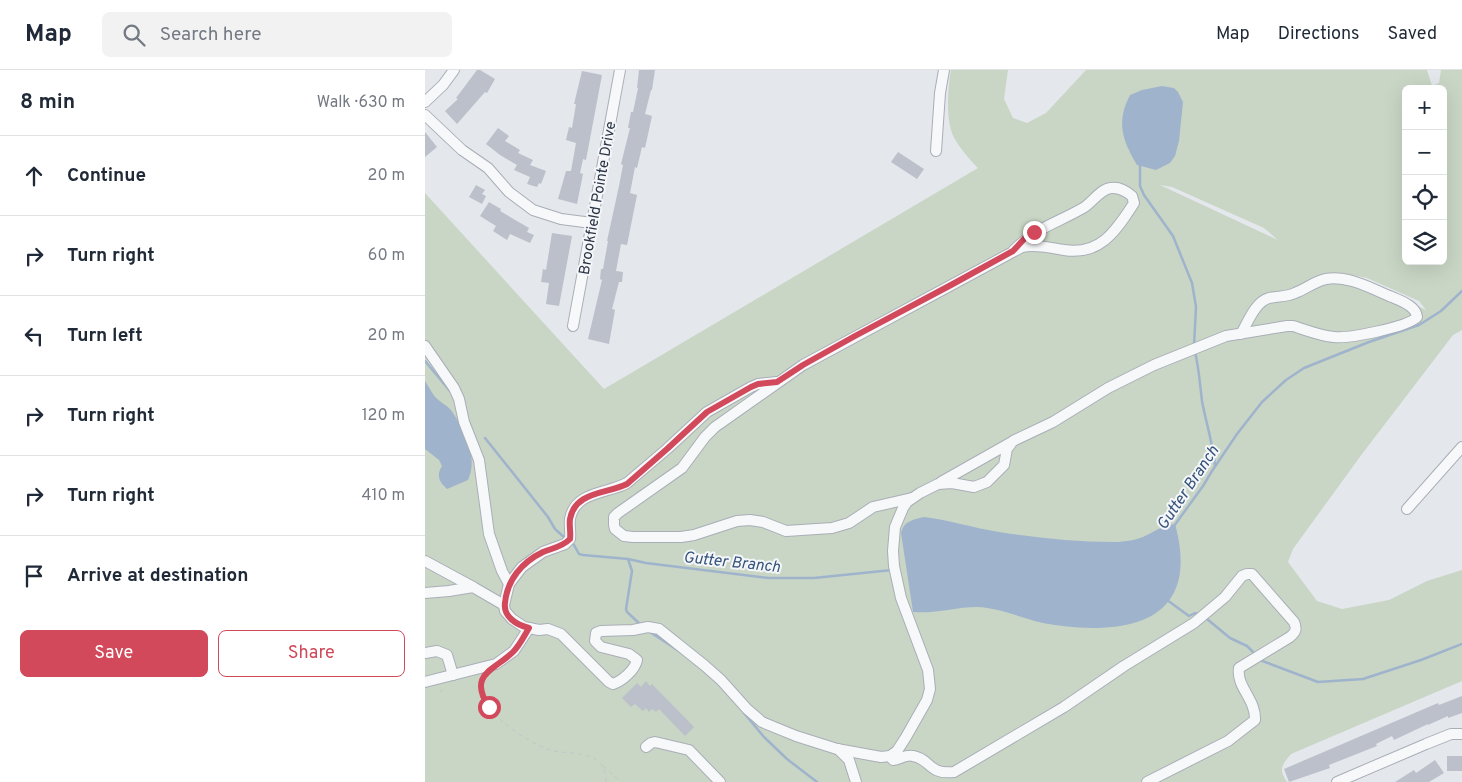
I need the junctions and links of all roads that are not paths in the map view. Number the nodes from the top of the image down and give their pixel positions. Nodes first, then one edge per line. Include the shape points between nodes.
1 (455, 70) edge
2 (620, 70) edge
3 (944, 70) edge
4 (425, 102) edge
5 (425, 115) edge
6 (936, 151) dead end
7 (592, 223) junction
8 (1013, 251) junction
9 (573, 326) dead end
10 (1241, 334) junction
11 (425, 346) edge
12 (777, 382) junction
13 (1010, 443) junction
14 (1462, 447) edge
15 (938, 484) junction
16 (913, 498) junction
17 (1407, 509) dead end
18 (425, 560) edge
19 (509, 584) junction
20 (473, 587) junction
21 (425, 593) edge
22 (504, 605) junction
23 (529, 628) junction
24 (425, 653) edge
25 (453, 675) junction
26 (425, 682) edge
27 (1462, 734) edge
28 (646, 747) dead end
29 (837, 749) junction
30 (890, 756) junction
31 (1351, 779) edge
32 (720, 782) edge
33 (856, 782) edge
34 (1147, 782) edge
35 (1337, 782) edge

1 - 4 street
2 - 7 street, Brookfield Pointe Drive
3 - 6 street
5 - 7 street via 533,210 561,219
7 - 9 street, Brookfield Pointe Drive
8 - 8 street via 1032,245 1076,251 1097,245 1108,239 1119,226 1134,203 1132,196 1123,189 1107,189 1084,207 1034,232
8 - 12 street
10 - 10 street via 1293,326 1334,337 1350,336 1413,321 1417,313 1400,301 1358,283 1327,279 1294,294 1264,300
10 - 13 street via 1206,343 1154,365
11 - 19 street via 459,399 479,460 489,534
12 - 16 street via 715,427 682,468 618,513 613,521 615,529 624,536 681,537 750,520 786,531 832,528 849,523 873,507
12 - 19 street via 758,384 707,412 627,484 582,500 572,513 570,539 531,559
13 - 15 street
13 - 15 street via 1003,465 987,482 974,487
14 - 17 street
15 - 16 street
16 - 30 street via 899,516 893,551 901,598 928,670 930,689 906,737
18 - 20 street
19 - 22 street
20 - 21 street
20 - 22 street
22 - 23 street via 507,615
23 - 25 street via 514,651 496,664
23 - 29 street via 548,629 561,634 613,684 634,668 637,660 629,654 601,647 595,641 596,633 649,627 659,629 704,664 762,722
24 - 25 street via 437,651 447,655
25 - 26 street
27 - 31 street via 1434,740
28 - 32 street via 655,742 689,750
29 - 30 street
29 - 33 street via 849,760
30 - 34 street via 893,760 916,756 934,770 954,772 1064,707 1194,623 1225,597 1242,576 1252,574 1297,627 1290,637 1239,668 1239,678 1254,706 1255,720 1228,742
31 - 35 street

